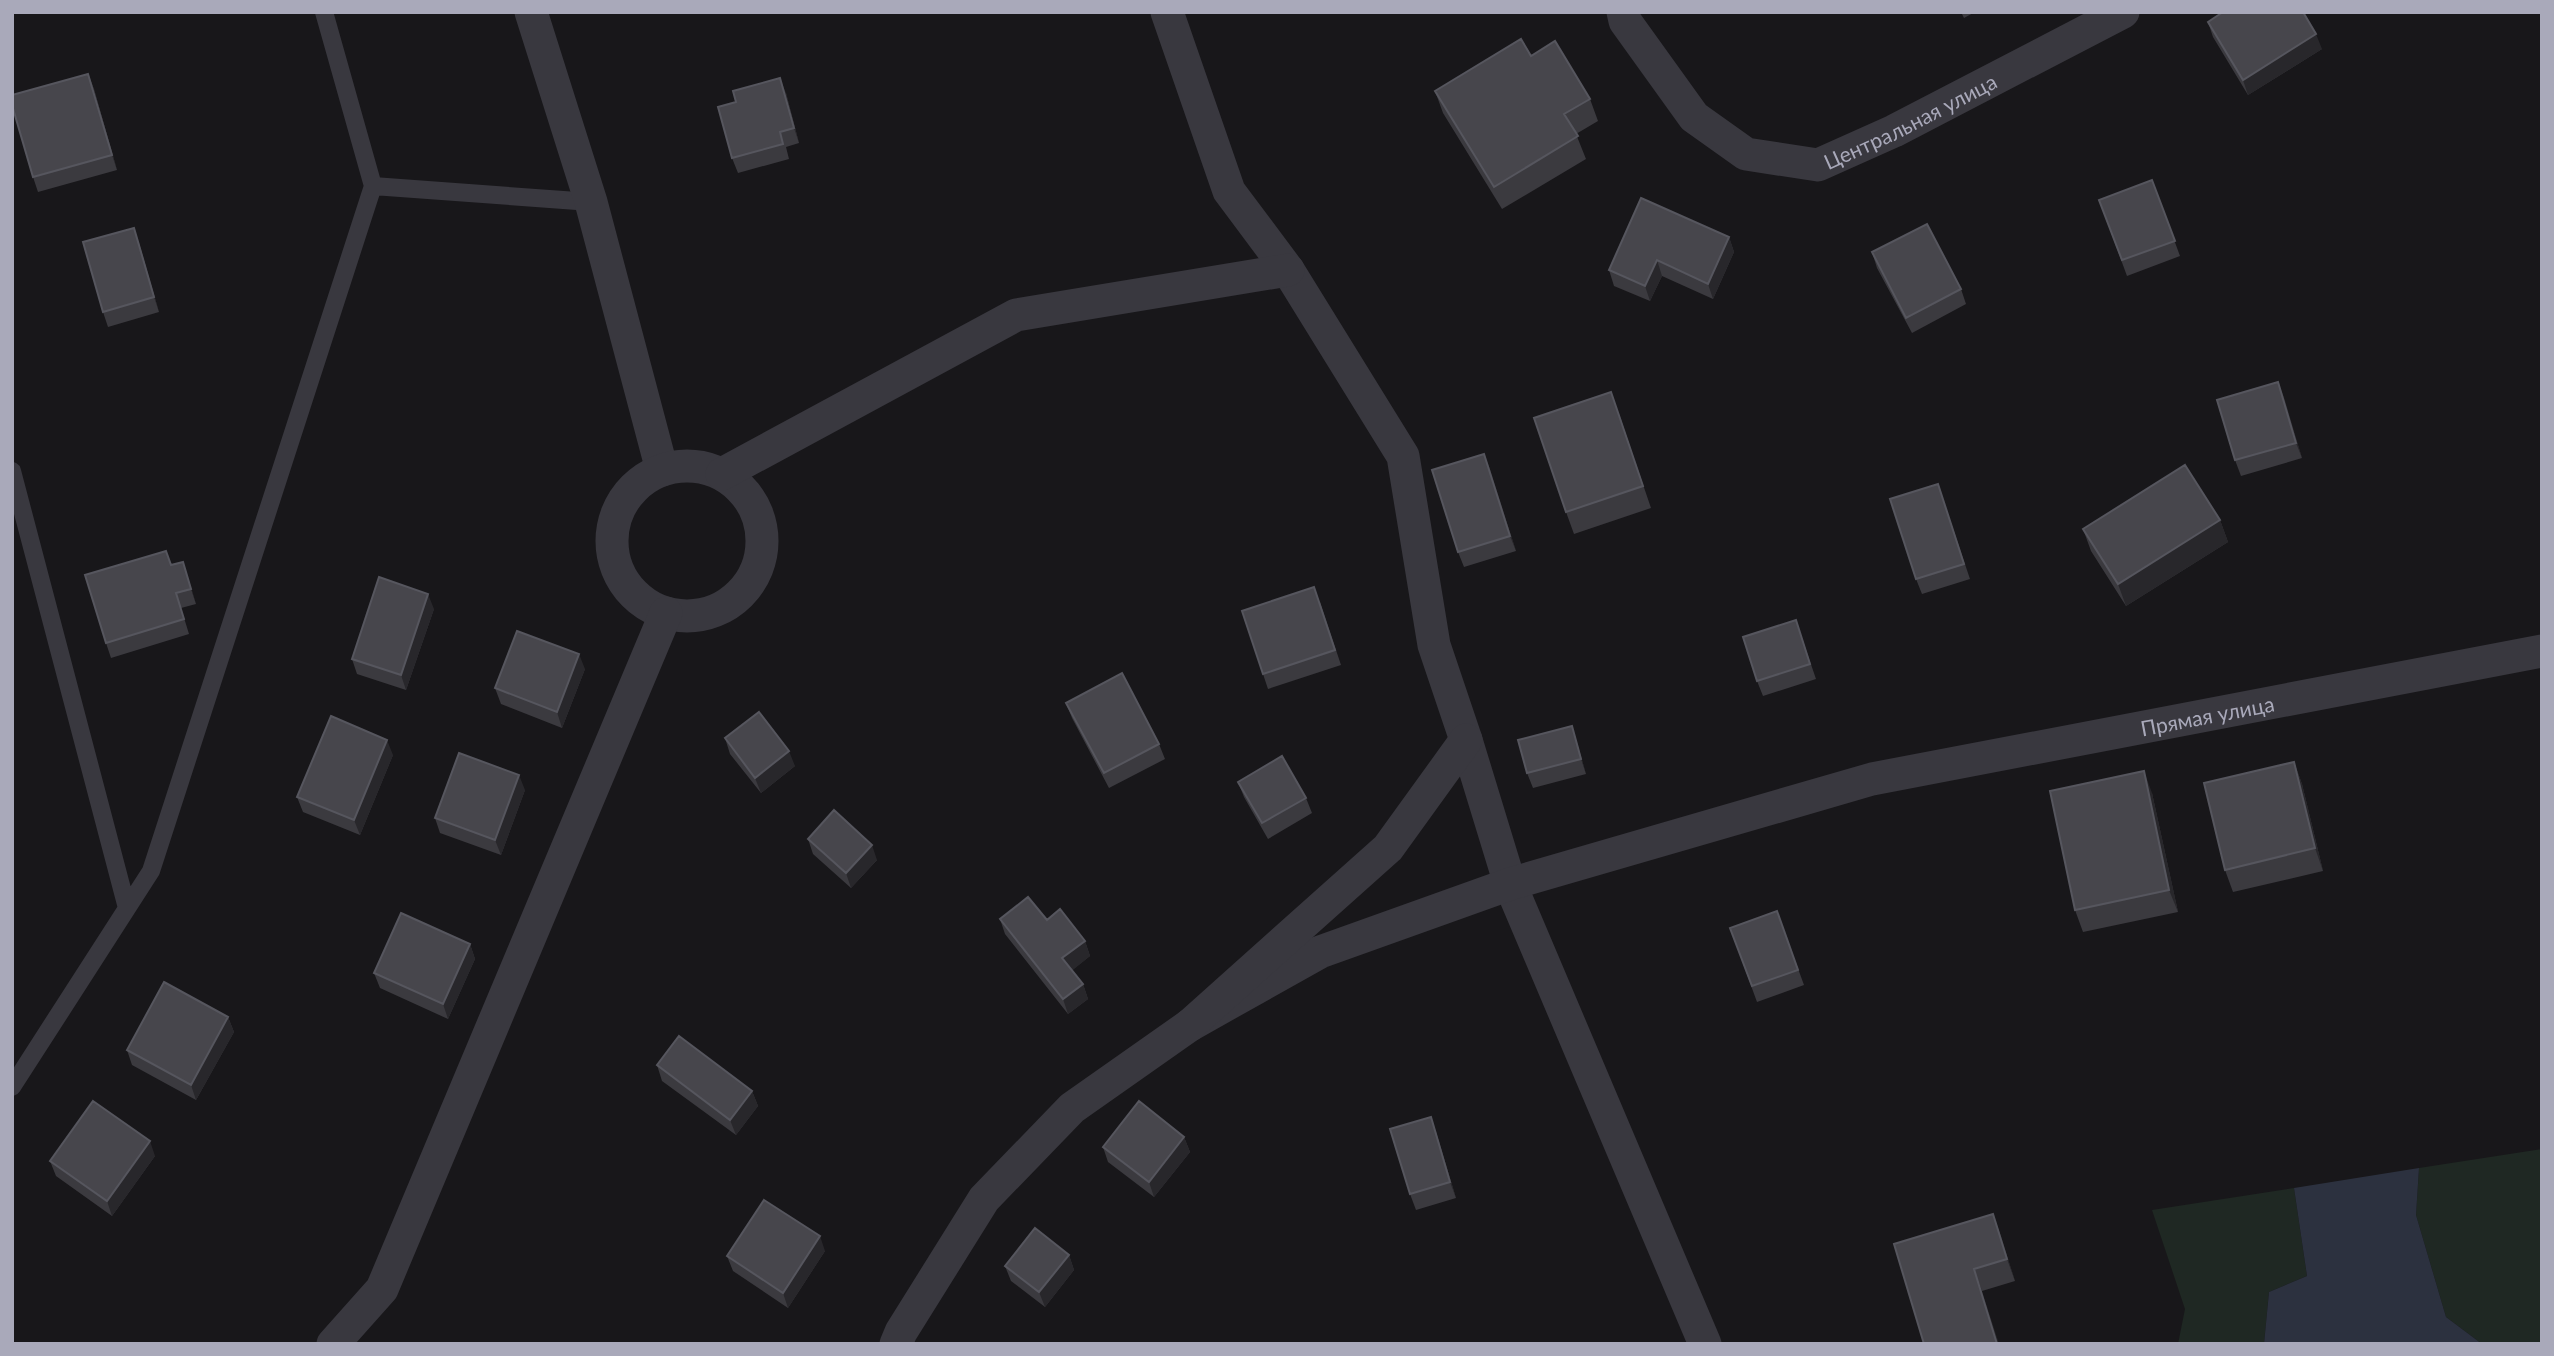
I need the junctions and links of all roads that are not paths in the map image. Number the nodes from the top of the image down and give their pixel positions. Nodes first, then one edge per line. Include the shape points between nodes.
1 (324, 12) edge
2 (531, 12) edge
3 (1167, 12) edge
4 (1623, 12) edge
5 (2123, 12) edge
6 (373, 186) junction
7 (591, 202) junction
8 (1288, 270) junction
9 (662, 470) junction
10 (12, 471) edge
11 (722, 474) junction
12 (666, 613) junction
13 (2542, 651) edge
14 (1466, 740) junction
15 (1510, 884) junction
16 (127, 908) junction
17 (1189, 1026) junction
18 (12, 1087) edge
19 (333, 1344) edge
20 (896, 1344) edge
21 (1705, 1344) edge

1 - 6 lane
2 - 7 street
3 - 8 street via 1228,191
4 - 5 street, Центральная улица via 1693,117 1746,154 1818,164 1894,131
6 - 7 lane
6 - 16 lane via 151,871
7 - 9 street
8 - 11 street via 1016,315
8 - 14 street via 1403,456 1433,645
9 - 11 street via 682,465
9 - 12 street via 641,481 625,498 615,520 612,543 616,566 627,587
10 - 16 lane
11 - 12 street via 742,489 756,509 762,532 761,557 752,579 736,598 715,611 691,616
12 - 19 street via 382,1289
13 - 15 street, Прямая улица via 1872,779
14 - 15 street
14 - 17 street via 1388,848
15 - 17 street, Прямая улица via 1320,952
15 - 21 street
16 - 18 lane
17 - 20 street via 1072,1108 984,1199

